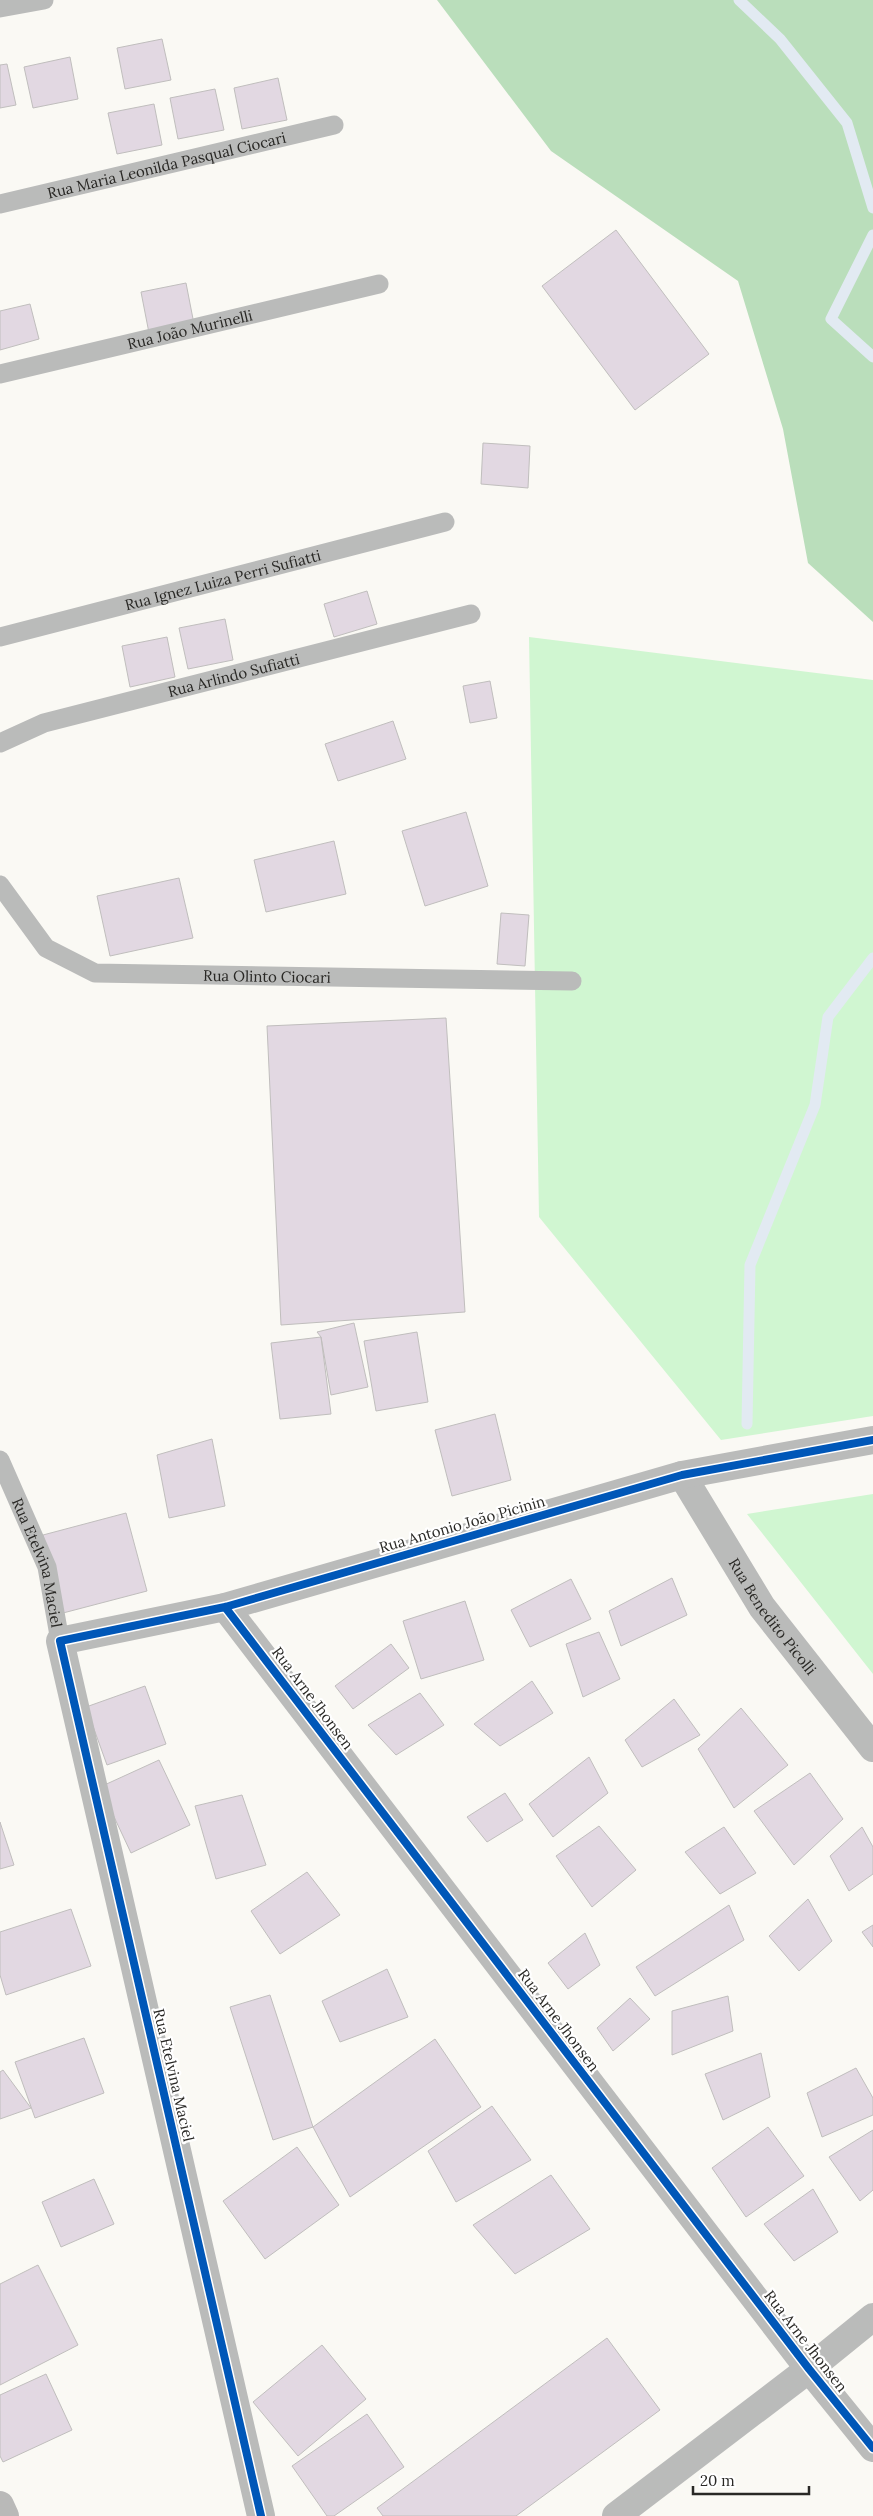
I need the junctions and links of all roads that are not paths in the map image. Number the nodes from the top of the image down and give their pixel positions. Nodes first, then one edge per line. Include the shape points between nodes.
1 (44, 0) edge
2 (0, 8) edge
3 (334, 125) dead end
4 (0, 204) edge
5 (379, 284) dead end
6 (0, 374) edge
7 (445, 522) dead end
8 (471, 614) dead end
9 (0, 636) edge
10 (0, 743) edge
11 (0, 885) edge
12 (572, 981) dead end
13 (873, 1440) edge
14 (0, 1460) edge
15 (682, 1474) junction
16 (226, 1607) junction
17 (60, 1641) junction
18 (873, 1748) edge
19 (873, 2316) edge
20 (810, 2369) junction
21 (873, 2448) edge
22 (0, 2505) edge
23 (5, 2516) edge
24 (261, 2516) edge
25 (616, 2516) edge

1 - 2 lane
3 - 4 lane, Rua Maria Leonilda Pasqual Ciocari
5 - 6 lane, Rua João Murinelli
7 - 9 lane, Rua Ignez Luiza Perri Sufiatti
8 - 10 lane, Rua Arlindo Sufiatti via 44,722
11 - 12 lane, Rua Olinto Ciocari via 46,948 95,974
13 - 15 street, Rua Antonio João Picinin
14 - 17 lane, Rua Etelvina Maciel via 47,1566
15 - 16 street, Rua Antonio João Picinin
15 - 18 street, Rua Benedito Picolli via 762,1607
16 - 17 street, Rua Antonio João Picinin
16 - 20 street, Rua Arne Jhonsen
17 - 24 street, Rua Etelvina Maciel
19 - 20 street
20 - 21 street, Rua Arne Jhonsen
20 - 25 street
22 - 23 main road

